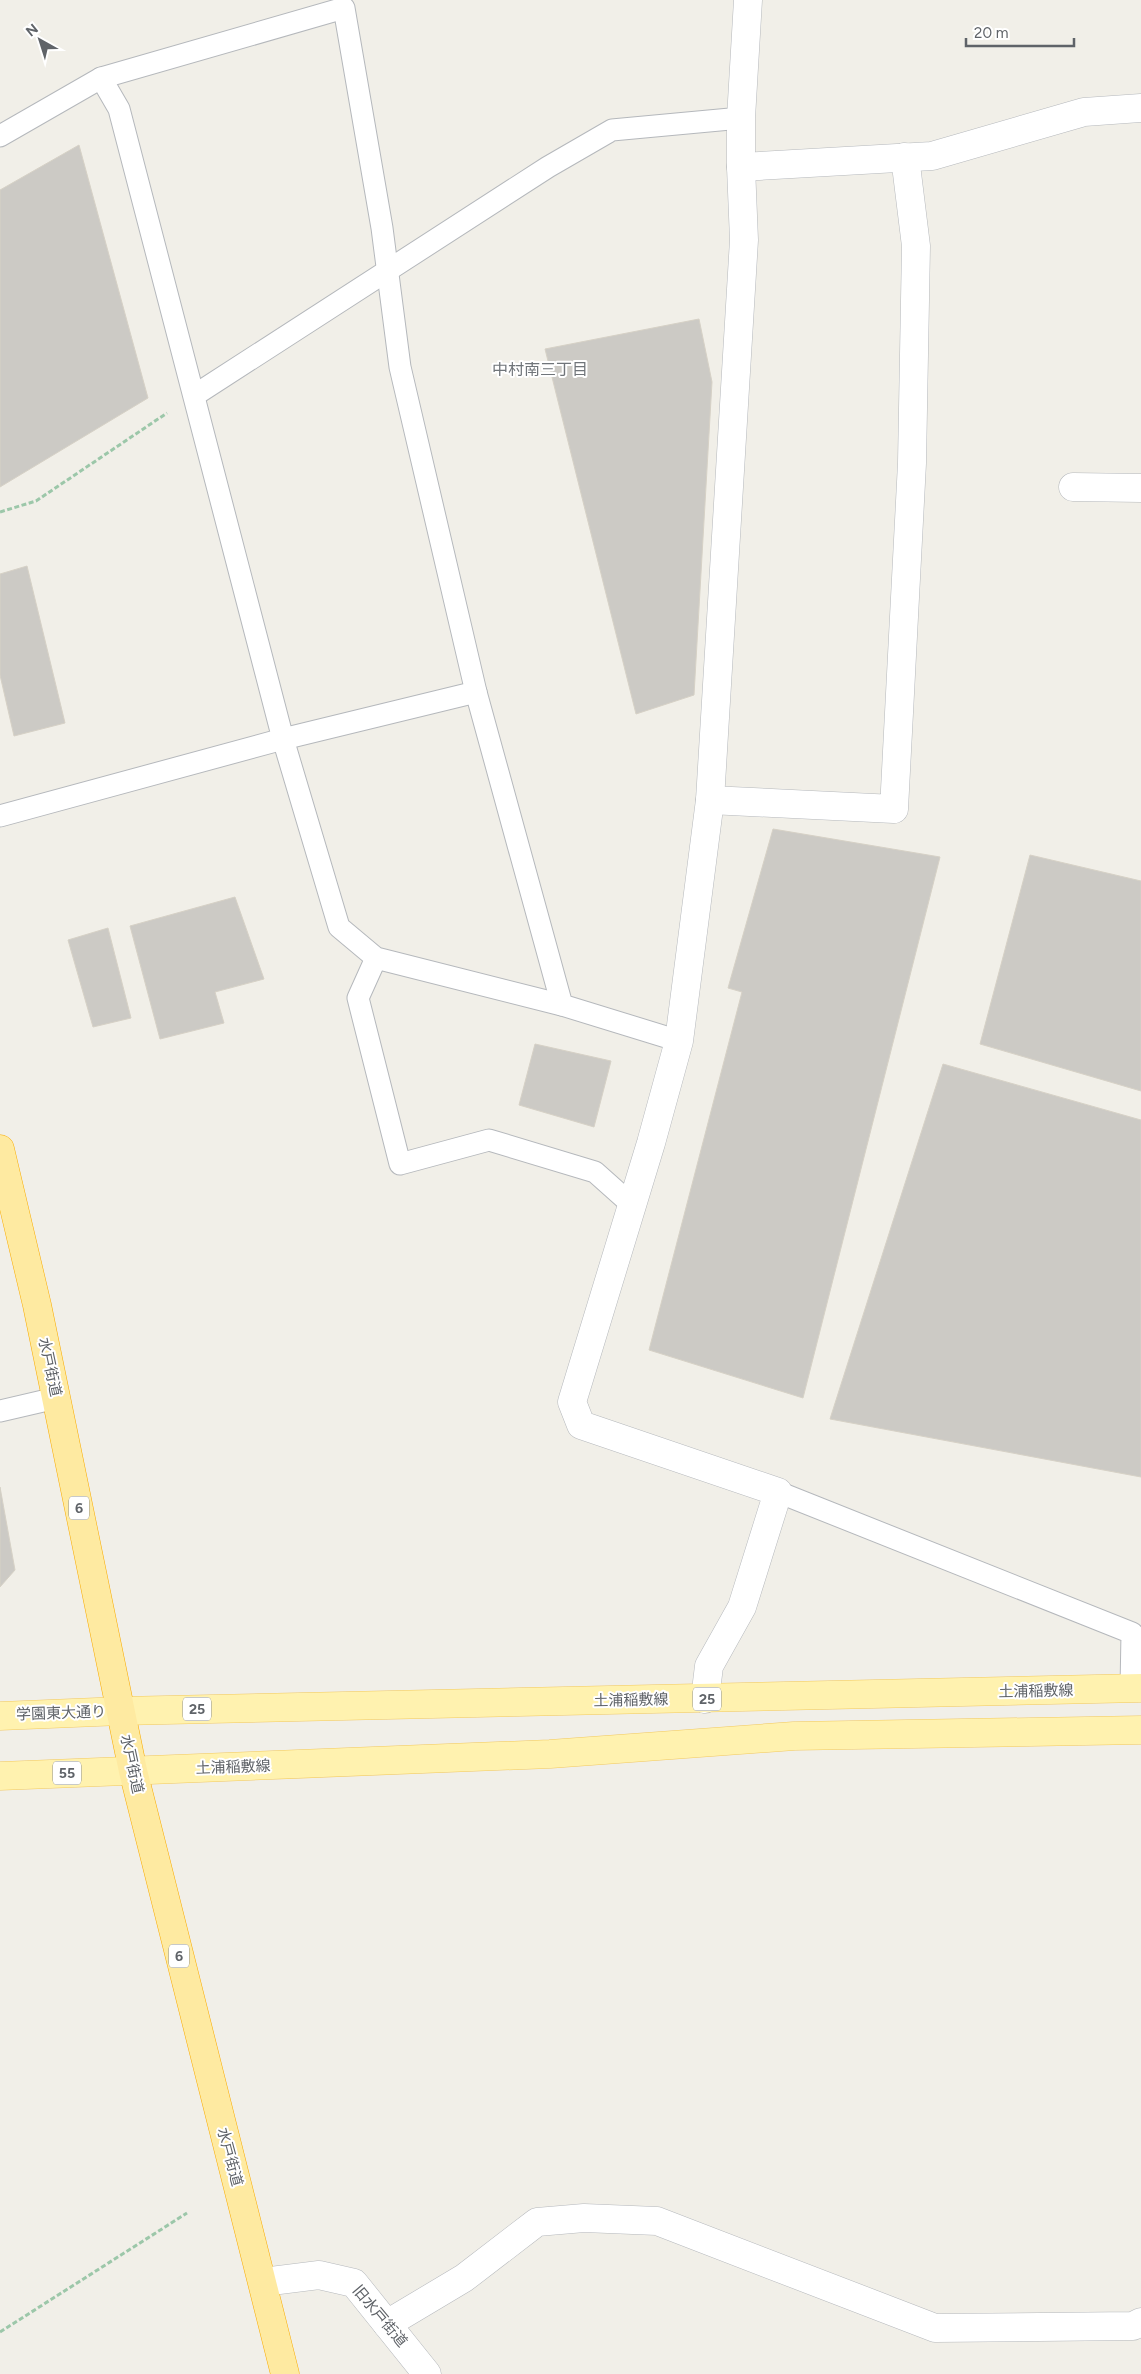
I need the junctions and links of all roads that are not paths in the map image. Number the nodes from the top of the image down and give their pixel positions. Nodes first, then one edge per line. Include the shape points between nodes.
1 (748, 0) edge
2 (101, 78) junction
3 (1141, 108) edge
4 (741, 118) junction
5 (0, 136) edge
6 (905, 156) junction
7 (741, 167) junction
8 (388, 272) junction
9 (195, 395) junction
10 (1073, 488) dead end
11 (1141, 488) edge
12 (476, 692) junction
13 (283, 739) junction
14 (710, 800) junction
15 (0, 816) edge
16 (376, 958) junction
17 (562, 1005) junction
18 (679, 1041) junction
19 (0, 1148) edge
20 (632, 1205) junction
21 (56, 1398) junction
22 (0, 1411) edge
23 (778, 1492) junction
24 (1136, 1630) edge
25 (1136, 1689) edge
26 (705, 1699) junction
27 (121, 1711) junction
28 (0, 1716) edge
29 (1141, 1730) edge
30 (133, 1771) junction
31 (0, 1776) edge
32 (263, 2282) junction
33 (1141, 2322) edge
34 (387, 2324) junction
35 (285, 2374) edge
36 (427, 2374) edge

1 - 4 street
2 - 5 lane
2 - 8 lane via 344,8
2 - 9 lane via 119,109
3 - 6 street via 1084,112 932,156
4 - 7 street
4 - 8 lane via 612,130 548,167
6 - 7 street
6 - 14 street via 916,246 912,463 894,809
7 - 14 street via 744,240
8 - 9 lane
8 - 12 lane via 400,367
9 - 13 lane
10 - 11 street
12 - 13 lane
12 - 17 lane
13 - 15 lane
13 - 16 lane via 339,927
14 - 18 street
16 - 17 lane
16 - 20 lane via 358,998 400,1164 489,1140 595,1172
17 - 18 lane
18 - 20 street
19 - 21 highway, 水戸街道 / 6
20 - 23 street via 572,1402 582,1425
21 - 22 lane
21 - 27 highway, 水戸街道 / 6
23 - 24 lane
23 - 26 street via 742,1608 709,1666
24 - 25 lane
25 - 26 main road, 土浦稲敷線 / 25
26 - 27 main road, 土浦稲敷線 / 25
27 - 28 main road, 学園東大通り
27 - 30 highway, 水戸街道 / 6
29 - 30 main road, 土浦稲敷線 via 794,1736 550,1754
30 - 31 main road, 55
30 - 32 highway, 水戸街道 / 6
32 - 34 street, 旧水戸街道 via 319,2275 354,2283
32 - 35 highway, 水戸街道 / 6
33 - 34 street via 1133,2326 935,2328 657,2222 584,2218 537,2222 464,2278
34 - 36 street, 旧水戸街道

